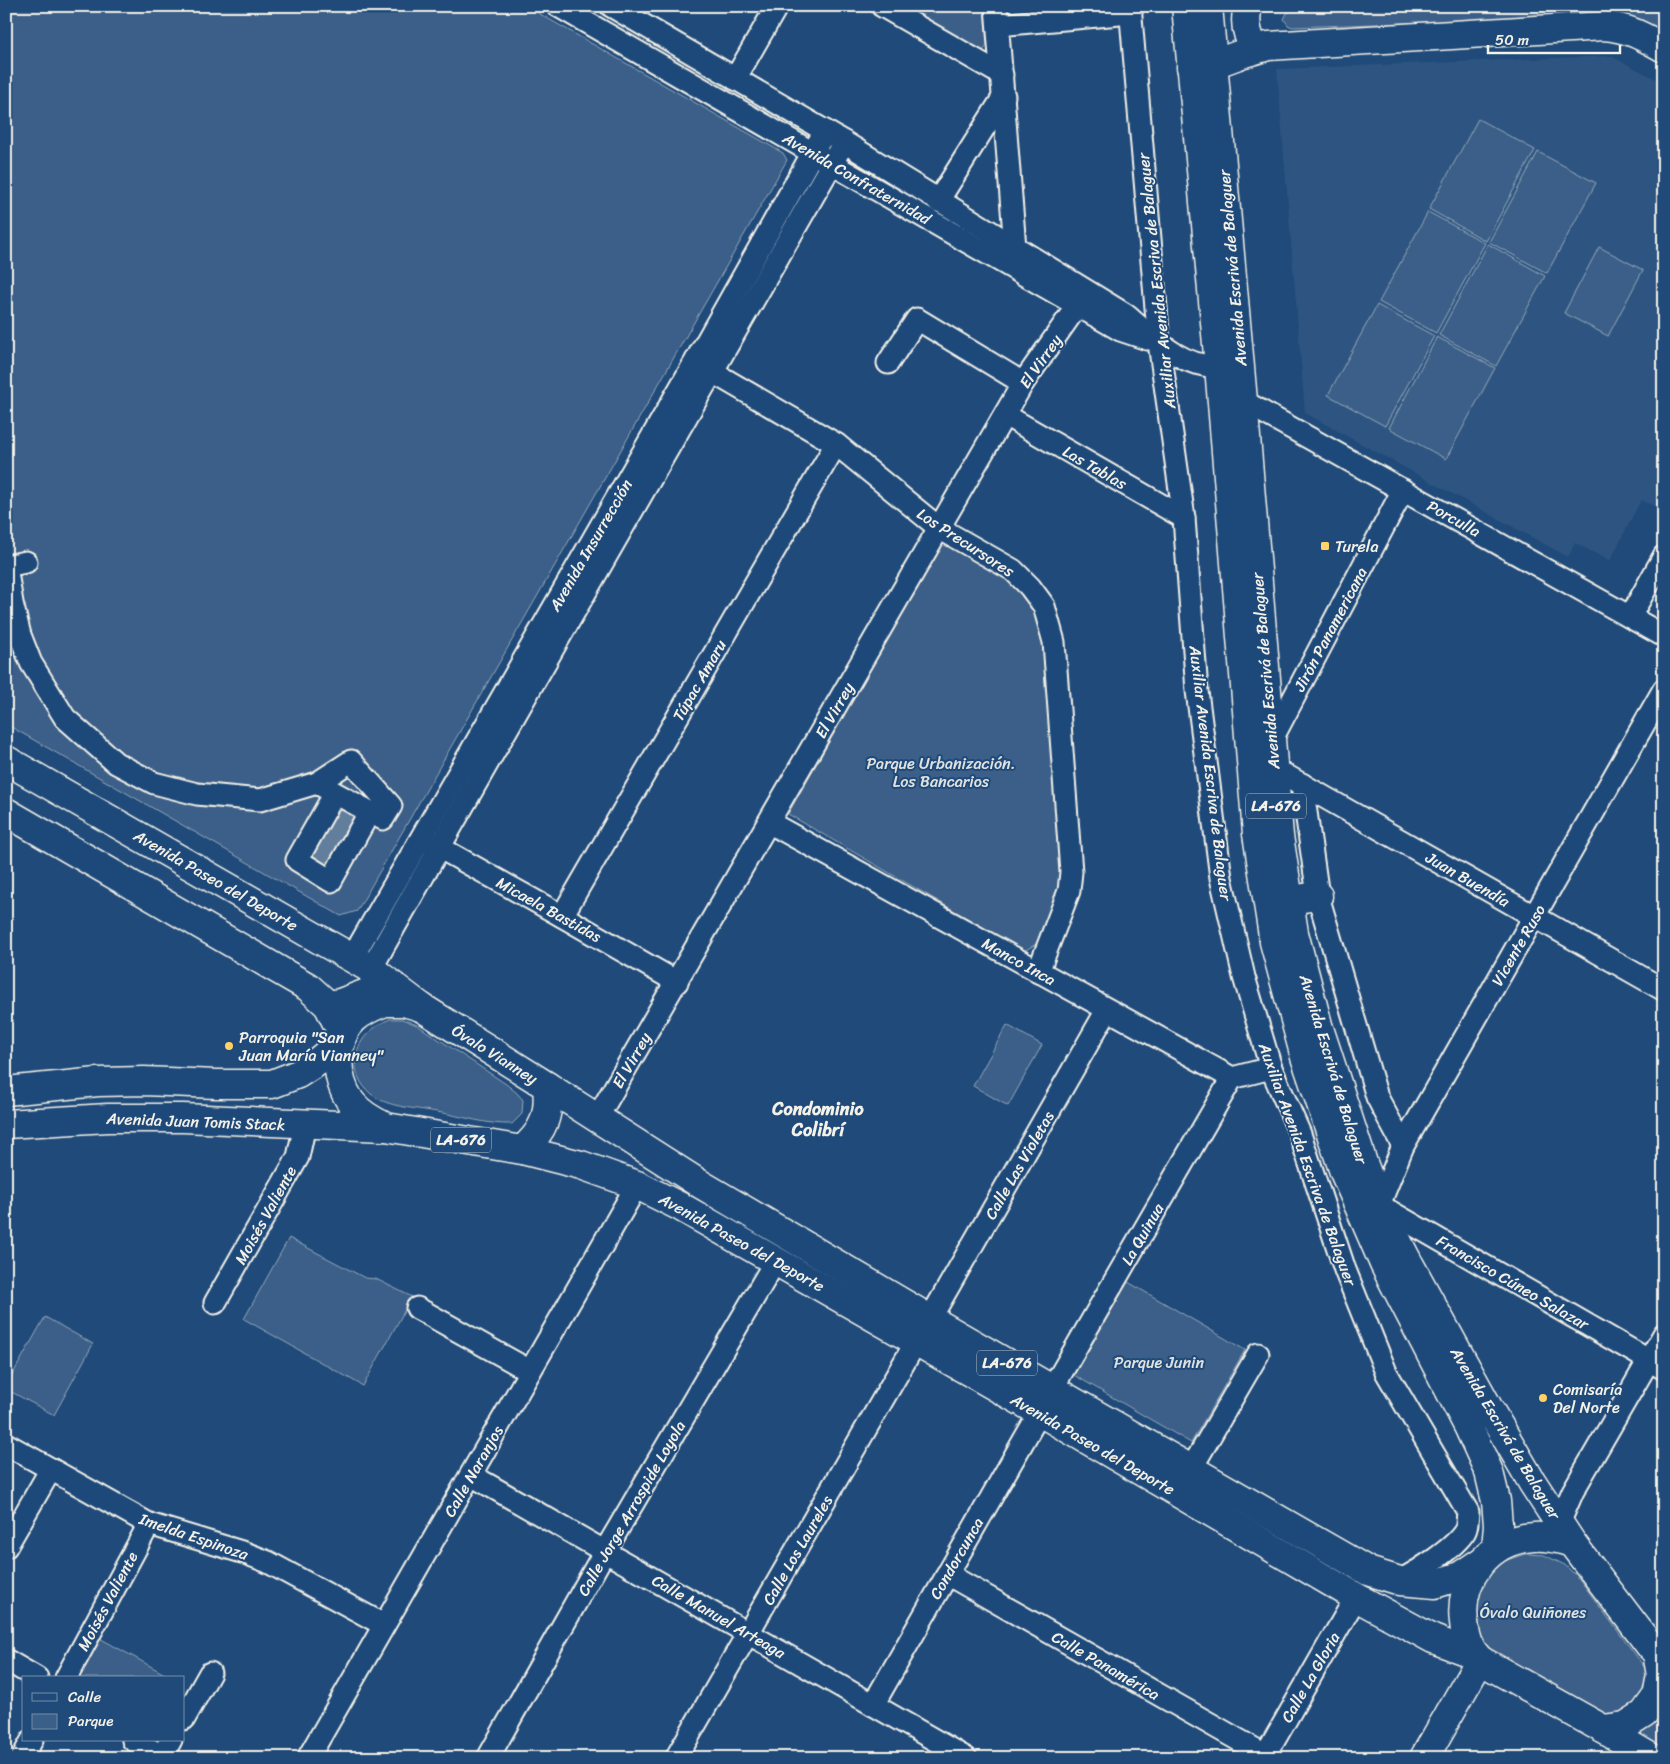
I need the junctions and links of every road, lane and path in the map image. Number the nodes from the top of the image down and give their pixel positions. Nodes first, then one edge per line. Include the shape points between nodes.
1 (558, 6) edge
2 (777, 6) edge
3 (882, 6) edge
4 (1186, 6) edge
5 (1208, 6) edge
6 (1248, 6) edge
7 (621, 9) edge
8 (1131, 10) edge
9 (997, 16) edge
10 (612, 37) junction
11 (1664, 48) edge
12 (1256, 50) junction
13 (1203, 65) junction
14 (1002, 75) junction
15 (735, 79) junction
16 (1004, 96) junction
17 (825, 131) junction
18 (844, 142) junction
19 (812, 152) junction
20 (832, 163) junction
21 (938, 201) junction
22 (1015, 248) junction
23 (1077, 306) junction
24 (1159, 343) junction
25 (695, 362) junction
26 (888, 363) dead end
27 (1219, 366) junction
28 (714, 372) junction
29 (1023, 383) junction
30 (1244, 401) junction
31 (1005, 416) junction
32 (836, 444) junction
33 (1403, 490) junction
34 (1184, 518) junction
35 (939, 528) junction
36 (1664, 556) edge
37 (13, 565) edge
38 (1630, 617) junction
39 (1664, 636) edge
40 (1664, 689) edge
41 (1271, 741) junction
42 (6, 760) edge
43 (1273, 768) junction
44 (1302, 784) junction
45 (326, 788) junction
46 (6, 812) edge
47 (369, 813) junction
48 (770, 823) junction
49 (430, 842) junction
50 (1318, 896) junction
51 (1289, 900) junction
52 (562, 916) junction
53 (1534, 916) junction
54 (362, 964) junction
55 (1038, 972) junction
56 (677, 982) junction
57 (1664, 990) edge
58 (328, 1005) junction
59 (421, 1007) junction
60 (1107, 1010) junction
61 (342, 1038) junction
62 (1272, 1068) junction
63 (1232, 1078) junction
64 (547, 1086) junction
65 (6, 1091) edge
66 (597, 1118) junction
67 (6, 1124) edge
68 (305, 1125) junction
69 (386, 1127) junction
70 (1403, 1146) junction
71 (522, 1150) junction
72 (637, 1185) junction
73 (1370, 1208) junction
74 (776, 1260) junction
75 (215, 1303) dead end
76 (417, 1308) dead end
77 (930, 1319) junction
78 (1664, 1334) edge
79 (916, 1342) junction
80 (1258, 1354) dead end
81 (1656, 1364) edge
82 (530, 1371) junction
83 (1046, 1401) junction
84 (6, 1444) edge
85 (52, 1469) junction
86 (1191, 1469) junction
87 (471, 1474) junction
88 (149, 1524) junction
89 (1561, 1534) junction
90 (6, 1547) edge
91 (605, 1551) junction
92 (1489, 1556) junction
93 (947, 1574) junction
94 (1400, 1582) junction
95 (1356, 1597) junction
96 (384, 1625) junction
97 (749, 1634) junction
98 (1476, 1657) junction
99 (1660, 1657) edge
100 (6, 1660) edge
101 (210, 1673) dead end
102 (34, 1676) edge
103 (67, 1676) edge
104 (874, 1705) junction
105 (185, 1717) edge
106 (1603, 1729) junction
107 (31, 1742) edge
108 (139, 1742) edge
109 (165, 1752) edge
110 (1264, 1756) edge
111 (22, 1758) edge
112 (308, 1758) edge
113 (488, 1758) edge
114 (676, 1758) edge
115 (966, 1758) edge
116 (1424, 1758) edge
117 (1652, 1758) edge

1 - 10 street, Avenida Confraternidad
2 - 15 street
3 - 14 street
4 - 13 main road, Avenida Escrivá de Balaguer / LA-676
5 - 13 main road, Avenida Escrivá de Balaguer / LA-676
6 - 12 main road via 1246,28
7 - 10 street
7 - 15 street, Avenida Confraternidad
8 - 9 street
8 - 24 street, Auxiliar Avenida Escriva de Balaguer
9 - 14 street
10 - 19 street, Avenida Confraternidad
11 - 12 main road via 1622,28 1604,26 1268,46
12 - 13 main road
13 - 27 main road, Avenida Escrivá de Balaguer / LA-676
13 - 30 main road, Avenida Escrivá de Balaguer / LA-676
14 - 16 street
15 - 17 street, Avenida Confraternidad
16 - 21 street
16 - 22 street
17 - 18 street, Avenida Confraternidad
17 - 19 street, Avenida Insurrección
18 - 20 street, Avenida Insurrección
18 - 21 street, Avenida Confraternidad
19 - 20 street, Avenida Confraternidad
19 - 25 street, Avenida Insurrección
20 - 23 street, Avenida Confraternidad
20 - 28 street, Avenida Insurrección
21 - 22 street, Avenida Confraternidad
22 - 24 street, Avenida Confraternidad via 1126,315
23 - 24 street, Avenida Confraternidad via 1120,330
23 - 29 street, El Virrey
24 - 27 street, Avenida Confraternidad via 1193,363
24 - 34 street, Auxiliar Avenida Escriva de Balaguer
25 - 28 street, Los Precursores
25 - 49 street, Avenida Insurrección
26 - 29 street via 917,319
27 - 73 main road, Avenida Escrivá de Balaguer / LA-676 via 1257,834 1274,942 1304,1057 1344,1172
28 - 32 street, Los Precursores
28 - 49 street, Avenida Insurrección
29 - 31 street, El Virrey
30 - 33 street, Porculla
30 - 41 main road, Avenida Escrivá de Balaguer / LA-676
31 - 34 street, Las Tablas
31 - 35 street, El Virrey
32 - 35 street, Los Precursores
32 - 52 street, Túpac Amaru
33 - 38 street, Porculla
33 - 41 street, Jirón Panamericana
34 - 62 street, Auxiliar Avenida Escriva de Balaguer via 1197,691 1221,878 1244,977
35 - 48 street, El Virrey
35 - 55 street, Los Precursores via 1013,570 1044,606 1050,622 1071,872 1069,891
36 - 38 street
37 - 45 street via 12,603 32,663 65,718 116,763 154,783 197,794 260,800
38 - 39 street, Porculla
40 - 53 street, Vicente Ruso
41 - 43 main road, Avenida Escrivá de Balaguer / LA-676
42 - 54 main road, Avenida Paseo del Deporte
43 - 44 street, Juan Buendía
43 - 51 main road, Avenida Escrivá de Balaguer / LA-676
44 - 50 street
44 - 53 street, Juan Buendía
45 - 47 street
45 - 47 street via 351,761 391,806 383,820
45 - 47 street via 297,860 331,881
46 - 58 main road via 308,987
48 - 55 street, Manco Inca
48 - 56 street, El Virrey
49 - 52 street, Micaela Bastidas
49 - 54 street, Avenida Insurrección
50 - 51 main road
50 - 70 street via 1377,1097
51 - 73 main road, Avenida Escrivá de Balaguer / LA-676 via 1294,933 1318,1025 1363,1163
52 - 56 street, Micaela Bastidas
53 - 57 street, Juan Buendía
53 - 70 street, Vicente Ruso
54 - 58 main road via 376,979 372,991
54 - 59 main road, Avenida Paseo del Deporte
55 - 60 street, Manco Inca
56 - 66 street, El Virrey
58 - 61 main road
59 - 61 main road, Óvalo Vianney / LA-676 via 404,1002 385,1002 368,1008 353,1020
59 - 64 main road, Óvalo Vianney / LA-676
60 - 63 street, Manco Inca
60 - 77 street, Calle Las Violetas
61 - 65 main road, LA-676 via 317,1062 272,1084 98,1082
61 - 69 main road, LA-676 via 338,1063 342,1084 352,1102 367,1117
62 - 63 street
62 - 94 street, Auxiliar Avenida Escriva de Balaguer via 1300,1134 1345,1270 1386,1372 1468,1512 1465,1530 1449,1548
63 - 83 street, La Quinua
64 - 66 main road, Avenida Paseo del Deporte / LA-676
64 - 71 main road, Óvalo Vianney via 547,1115 542,1128
66 - 77 main road, Avenida Paseo del Deporte / LA-676 via 697,1182
67 - 68 main road, Avenida Juan Tomis Stack / LA-676 via 183,1118
68 - 69 main road, Avenida Juan Tomis Stack / LA-676
68 - 75 street, Moisés Valiente via 298,1156
69 - 71 main road, LA-676
70 - 73 street, Vicente Ruso
71 - 72 main road, Avenida Paseo del Deporte / LA-676 via 581,1165
72 - 74 main road, Avenida Paseo del Deporte / LA-676
72 - 82 street, Calle Naranjos
73 - 81 street, Francisco Cúneo Salazar
73 - 89 main road, Avenida Escrivá de Balaguer / LA-676 via 1406,1258
73 - 92 main road, Avenida Escrivá de Balaguer / LA-676 via 1384,1264 1489,1472 1498,1525
74 - 79 main road, Avenida Paseo del Deporte / LA-676
74 - 91 street, Calle Jorge Arrospide Loyola
76 - 82 street
77 - 83 main road, Avenida Paseo del Deporte / LA-676
78 - 81 street
79 - 83 main road, Avenida Paseo del Deporte / LA-676
79 - 97 street, Calle Los Laureles
80 - 86 street
81 - 89 street via 1573,1491
82 - 87 street, Calle Naranjos
83 - 86 main road, Avenida Paseo del Deporte / LA-676
83 - 93 street, Condorcunca
83 - 95 main road, Avenida Paseo del Deporte / LA-676
84 - 85 street, Imelda Espinoza
85 - 88 street, Imelda Espinoza
85 - 90 street
86 - 94 main road, Avenida Paseo del Deporte / LA-676 via 1368,1571
87 - 91 street, Calle Manuel Arteaga
87 - 96 street, Calle Naranjos
88 - 96 street, Imelda Espinoza via 268,1562
88 - 103 street, Moisés Valiente
89 - 92 main road, LA-676 via 1514,1541
89 - 99 main road, LA-676
91 - 97 street, Calle Manuel Arteaga
91 - 113 street, Calle Jorge Arrospide Loyola
92 - 94 main road, Avenida Paseo del Deporte / LA-676 via 1460,1576 1436,1584
92 - 98 main road, LA-676 via 1468,1582 1462,1608 1465,1634
93 - 104 street, Condorcunca
93 - 110 street, Calle Panamérica
95 - 98 main road, Avenida Paseo del Deporte / LA-676 via 1433,1639
95 - 110 street, Calle La Gloria
96 - 112 street, Calle Naranjos
97 - 104 street, Calle Manuel Arteaga
97 - 114 street, Calle Los Laureles
98 - 106 main road, LA-676
98 - 116 main road
99 - 106 main road, LA-676 via 1657,1696 1644,1714 1625,1726
100 - 102 street
101 - 105 street
104 - 115 street, Calle Manuel Arteaga
106 - 117 main road, LA-676
107 - 111 street
108 - 109 street

